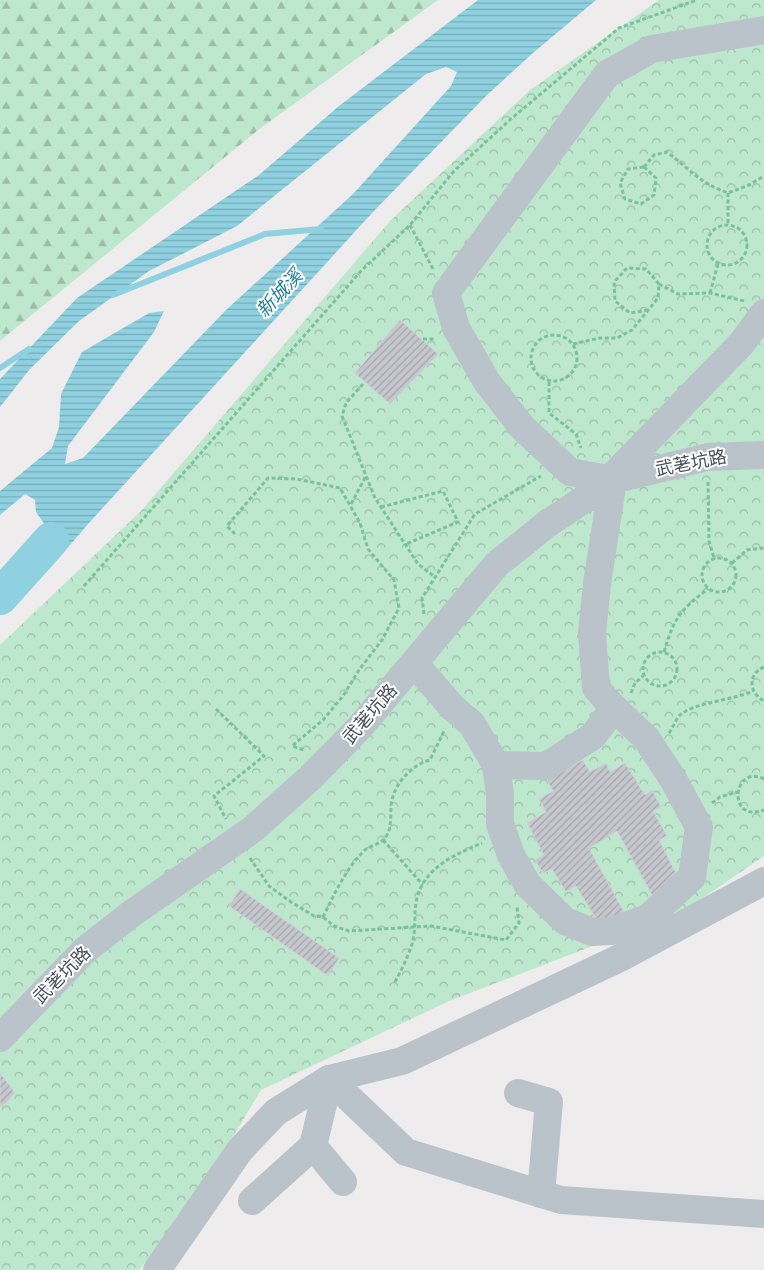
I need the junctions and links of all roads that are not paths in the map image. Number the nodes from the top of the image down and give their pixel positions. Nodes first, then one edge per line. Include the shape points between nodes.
1 (764, 30) edge
2 (758, 315) edge
3 (764, 455) edge
4 (613, 480) junction
5 (414, 663) junction
6 (614, 708) junction
7 (496, 765) junction
8 (764, 881) edge
9 (0, 1038) edge
10 (329, 1079) junction
11 (518, 1094) dead end
12 (313, 1146) junction
13 (343, 1182) dead end
14 (541, 1194) junction
15 (252, 1201) dead end
16 (764, 1214) edge
17 (157, 1270) edge

1 - 4 street via 652,49 608,74 446,293 456,328 487,382 522,427 570,472
2 - 4 street via 610,479
3 - 4 street, 武荖坑路 via 708,456
4 - 5 street, 武荖坑路 via 547,524 497,564
4 - 6 street via 596,584 592,633 596,688
5 - 7 street via 472,724
5 - 9 street, 武荖坑路 via 360,727 311,777 252,829 85,950
6 - 7 street via 592,736 546,766
6 - 7 street via 646,738 699,827 692,877 648,918 612,931 592,932 565,921 527,884 511,855 500,824
8 - 10 street via 624,956 402,1061
10 - 12 street
10 - 14 street via 406,1152
10 - 17 street via 276,1112 240,1150
11 - 14 street via 549,1102
12 - 13 street
12 - 15 street
14 - 16 street via 561,1200

